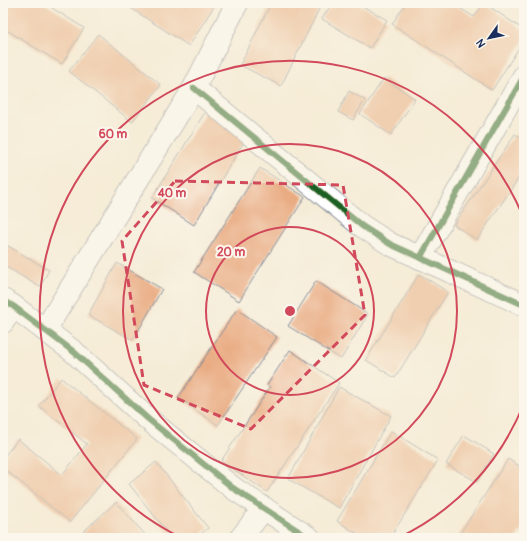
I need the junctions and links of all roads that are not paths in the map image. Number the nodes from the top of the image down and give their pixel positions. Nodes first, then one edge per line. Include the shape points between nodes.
1 (238, 3) edge
2 (524, 76) edge
3 (194, 88) junction
4 (420, 258) junction
5 (524, 305) edge
6 (6, 309) edge
7 (45, 330) junction
8 (264, 508) junction
9 (241, 538) edge
10 (309, 538) edge

1 - 3 street
2 - 4 street
3 - 4 street via 362,226 390,244
3 - 7 street
4 - 5 street
6 - 7 street
7 - 8 street via 74,352 148,419 234,488
8 - 9 street
8 - 10 street

